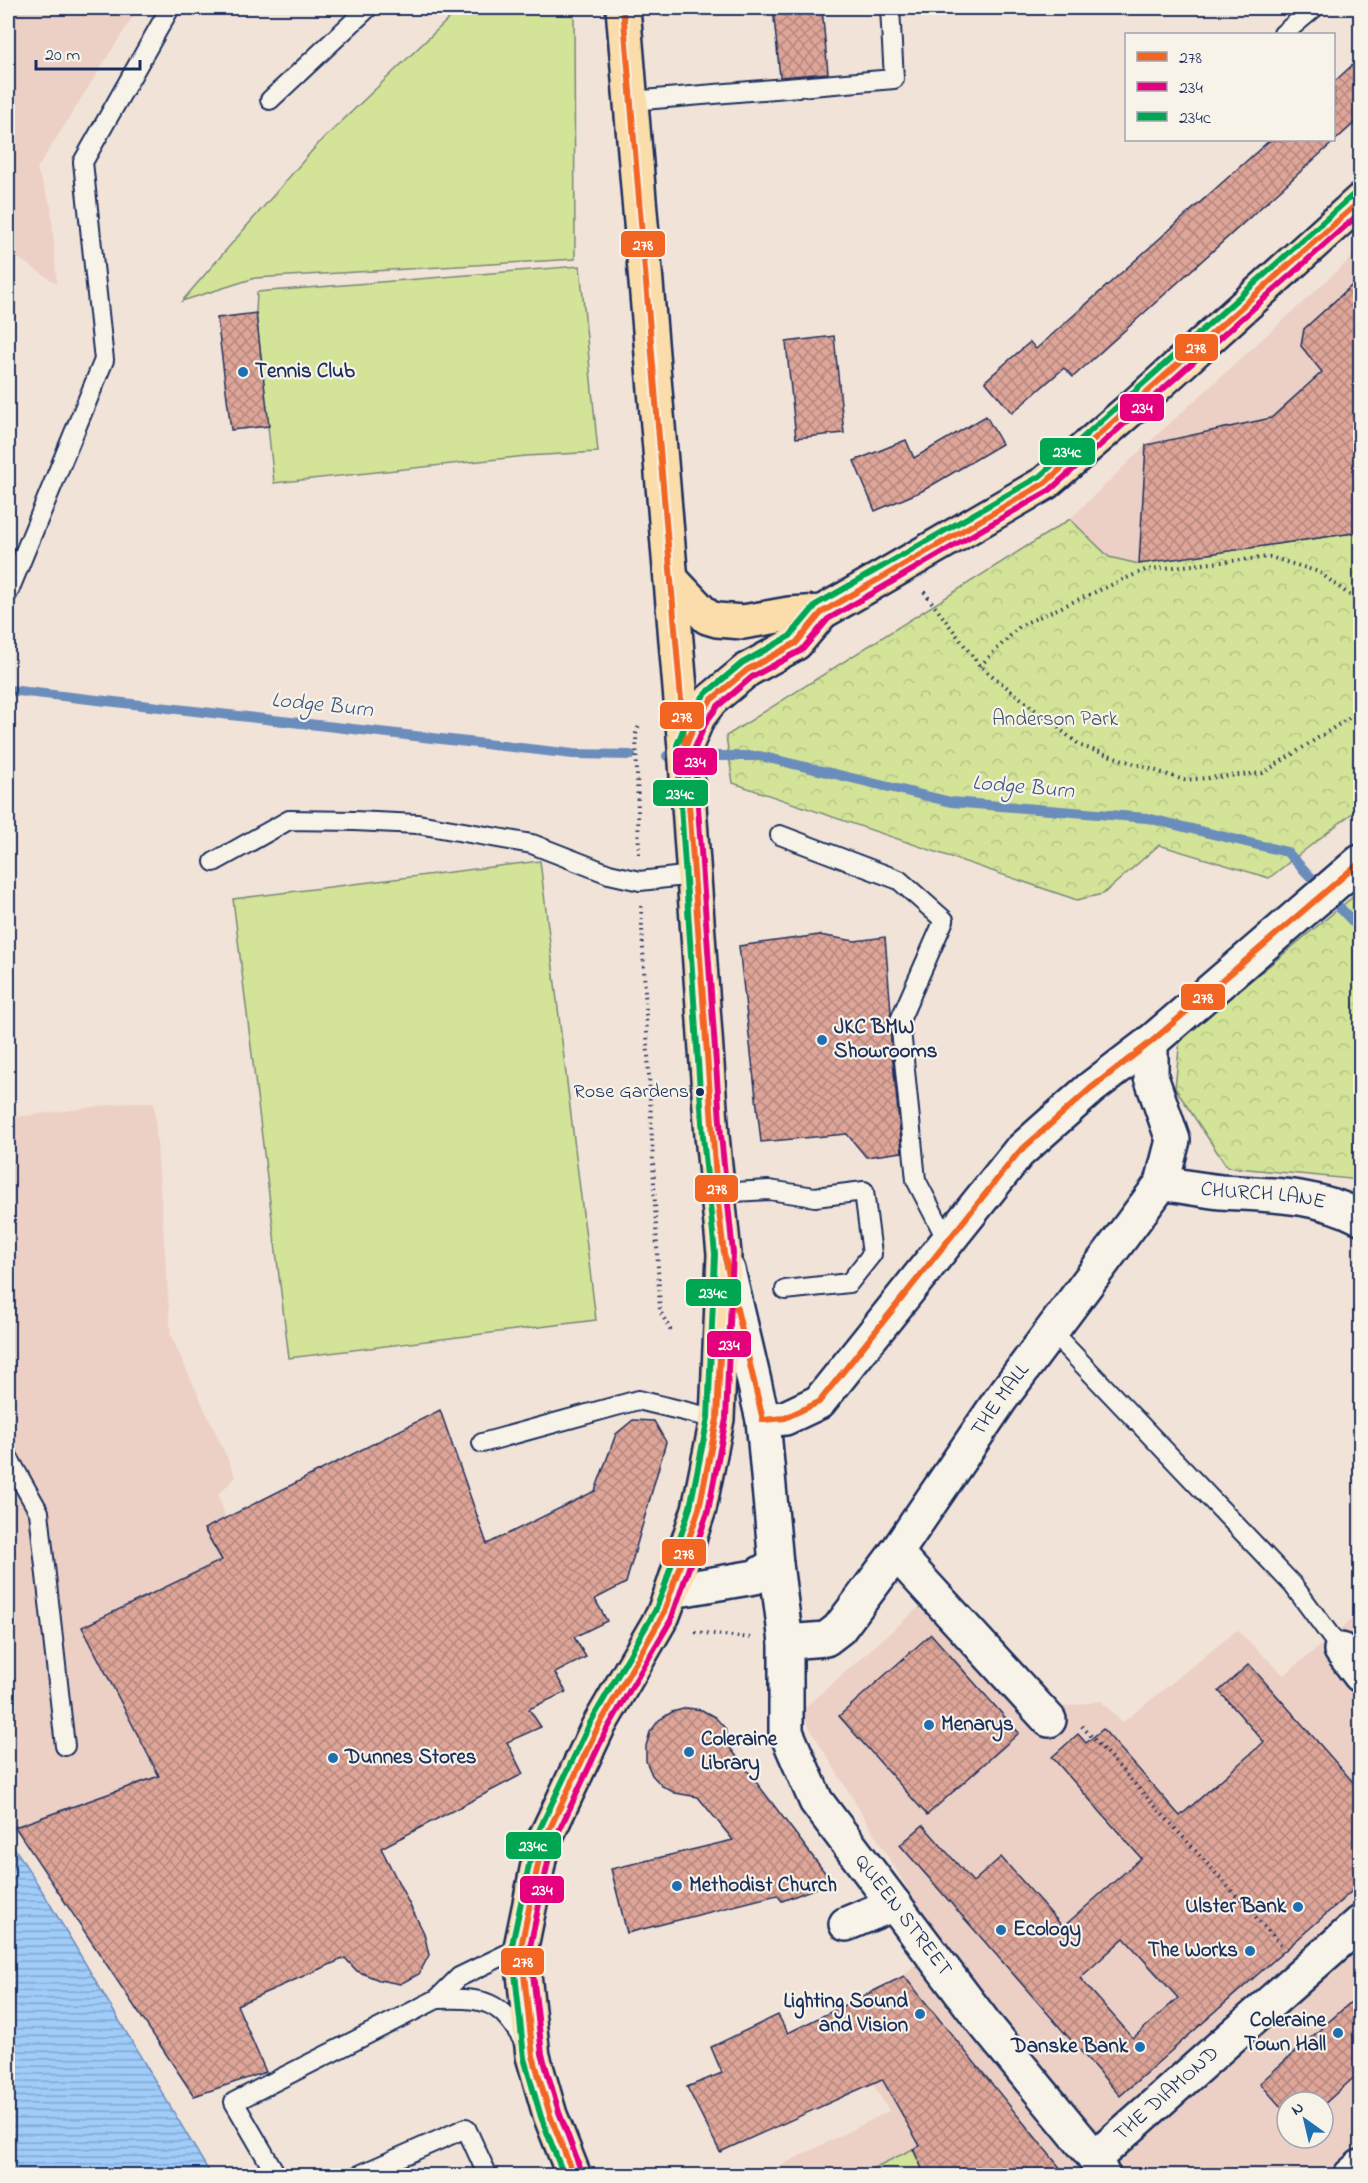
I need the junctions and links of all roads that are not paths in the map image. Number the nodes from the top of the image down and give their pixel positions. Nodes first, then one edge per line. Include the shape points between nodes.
1 (170, 8) edge
2 (368, 8) edge
3 (623, 8) edge
4 (890, 8) edge
5 (1314, 8) edge
6 (1284, 33) edge
7 (270, 100) dead end
8 (631, 101) junction
9 (1360, 201) edge
10 (671, 579) junction
11 (8, 593) edge
12 (822, 612) junction
13 (686, 764) junction
14 (780, 835) dead end
15 (214, 862) dead end
16 (1351, 870) edge
17 (693, 875) junction
18 (1151, 1042) junction
19 (1162, 1183) junction
20 (717, 1193) junction
21 (1360, 1217) edge
22 (948, 1242) junction
23 (724, 1254) junction
24 (785, 1290) dead end
25 (1051, 1330) junction
26 (717, 1419) junction
27 (763, 1420) junction
28 (482, 1443) dead end
29 (8, 1457) edge
30 (896, 1553) junction
31 (776, 1564) junction
32 (672, 1591) junction
33 (786, 1642) junction
34 (1351, 1663) edge
35 (1049, 1720) road end
36 (65, 1746) dead end
37 (894, 1904) junction
38 (1360, 1923) edge
39 (846, 1924) dead end
40 (521, 1947) junction
41 (437, 1999) junction
42 (533, 2056) junction
43 (1099, 2167) edge
44 (1360, 2167) edge
45 (277, 2175) edge
46 (357, 2175) edge
47 (488, 2175) edge
48 (574, 2175) edge
49 (1350, 2175) edge

1 - 11 lane via 82,162 104,360
2 - 7 lane
3 - 8 main road
4 - 8 lane via 894,79
5 - 6 lane
8 - 10 main road
9 - 12 main road via 1045,483
10 - 12 main road via 707,617 717,620 743,622
10 - 13 main road
12 - 13 main road via 796,643 729,682 711,700 698,717
13 - 17 main road
14 - 22 lane via 899,880 944,920 900,1020 916,1180
15 - 17 lane via 289,820 365,821 418,824 532,844 609,874 640,881
16 - 18 street
17 - 20 main road
18 - 19 street, THE MALL via 1150,1077 1173,1140
18 - 22 street via 1090,1088 1018,1153
19 - 21 street, CHURCH LANE via 1220,1192 1287,1194 1346,1209
19 - 25 street, THE MALL
20 - 23 main road
20 - 24 lane via 769,1190 815,1197 864,1191 872,1254 849,1283
22 - 27 street via 819,1402 785,1418
23 - 26 main road
23 - 27 street
25 - 30 street, THE MALL
25 - 34 lane via 1293,1585
26 - 28 lane via 638,1400
26 - 32 main road via 699,1509
27 - 31 street
29 - 36 lane via 39,1512
30 - 33 street, THE MALL via 839,1629 826,1639
30 - 35 street
31 - 32 street via 755,1577
31 - 33 street
32 - 40 main road via 663,1615 598,1728 542,1845
33 - 37 street, QUEEN STREET via 786,1732 816,1801
37 - 39 street
37 - 43 street, QUEEN STREET
38 - 43 street, THE DIAMOND
40 - 41 lane via 459,1977
40 - 42 main road
41 - 42 lane via 470,1998 496,2006 510,2018
41 - 45 lane via 234,2102
42 - 48 main road via 550,2115
44 - 49 street
46 - 47 lane via 466,2128

